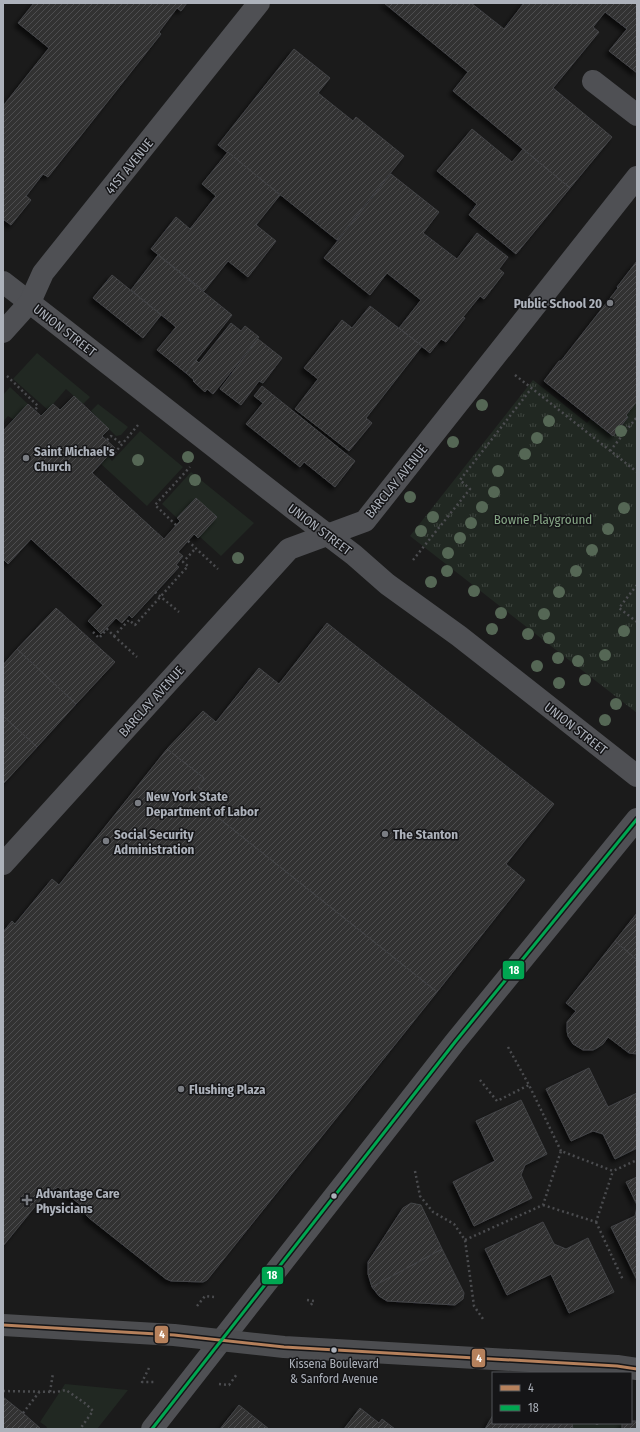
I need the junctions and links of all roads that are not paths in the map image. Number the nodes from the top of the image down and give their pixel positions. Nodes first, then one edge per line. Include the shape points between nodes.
1 (259, 3) edge
2 (593, 81) dead end
3 (637, 115) edge
4 (637, 177) edge
5 (3, 282) edge
6 (30, 302) junction
7 (3, 332) edge
8 (328, 534) junction
9 (637, 776) edge
10 (637, 819) edge
11 (3, 864) edge
12 (3, 1325) edge
13 (222, 1340) junction
14 (637, 1369) edge
15 (152, 1429) edge

1 - 6 street, 41ST AVENUE via 43,273
2 - 3 street
4 - 8 street, BARCLAY AVENUE via 365,521
5 - 6 street, UNION STREET
6 - 7 street, 41ST AVENUE
6 - 8 street, UNION STREET
8 - 9 street, UNION STREET via 387,584 458,636
8 - 11 street, BARCLAY AVENUE via 289,549
10 - 13 street via 455,1042
12 - 13 main road
13 - 14 main road via 284,1347
13 - 15 street

